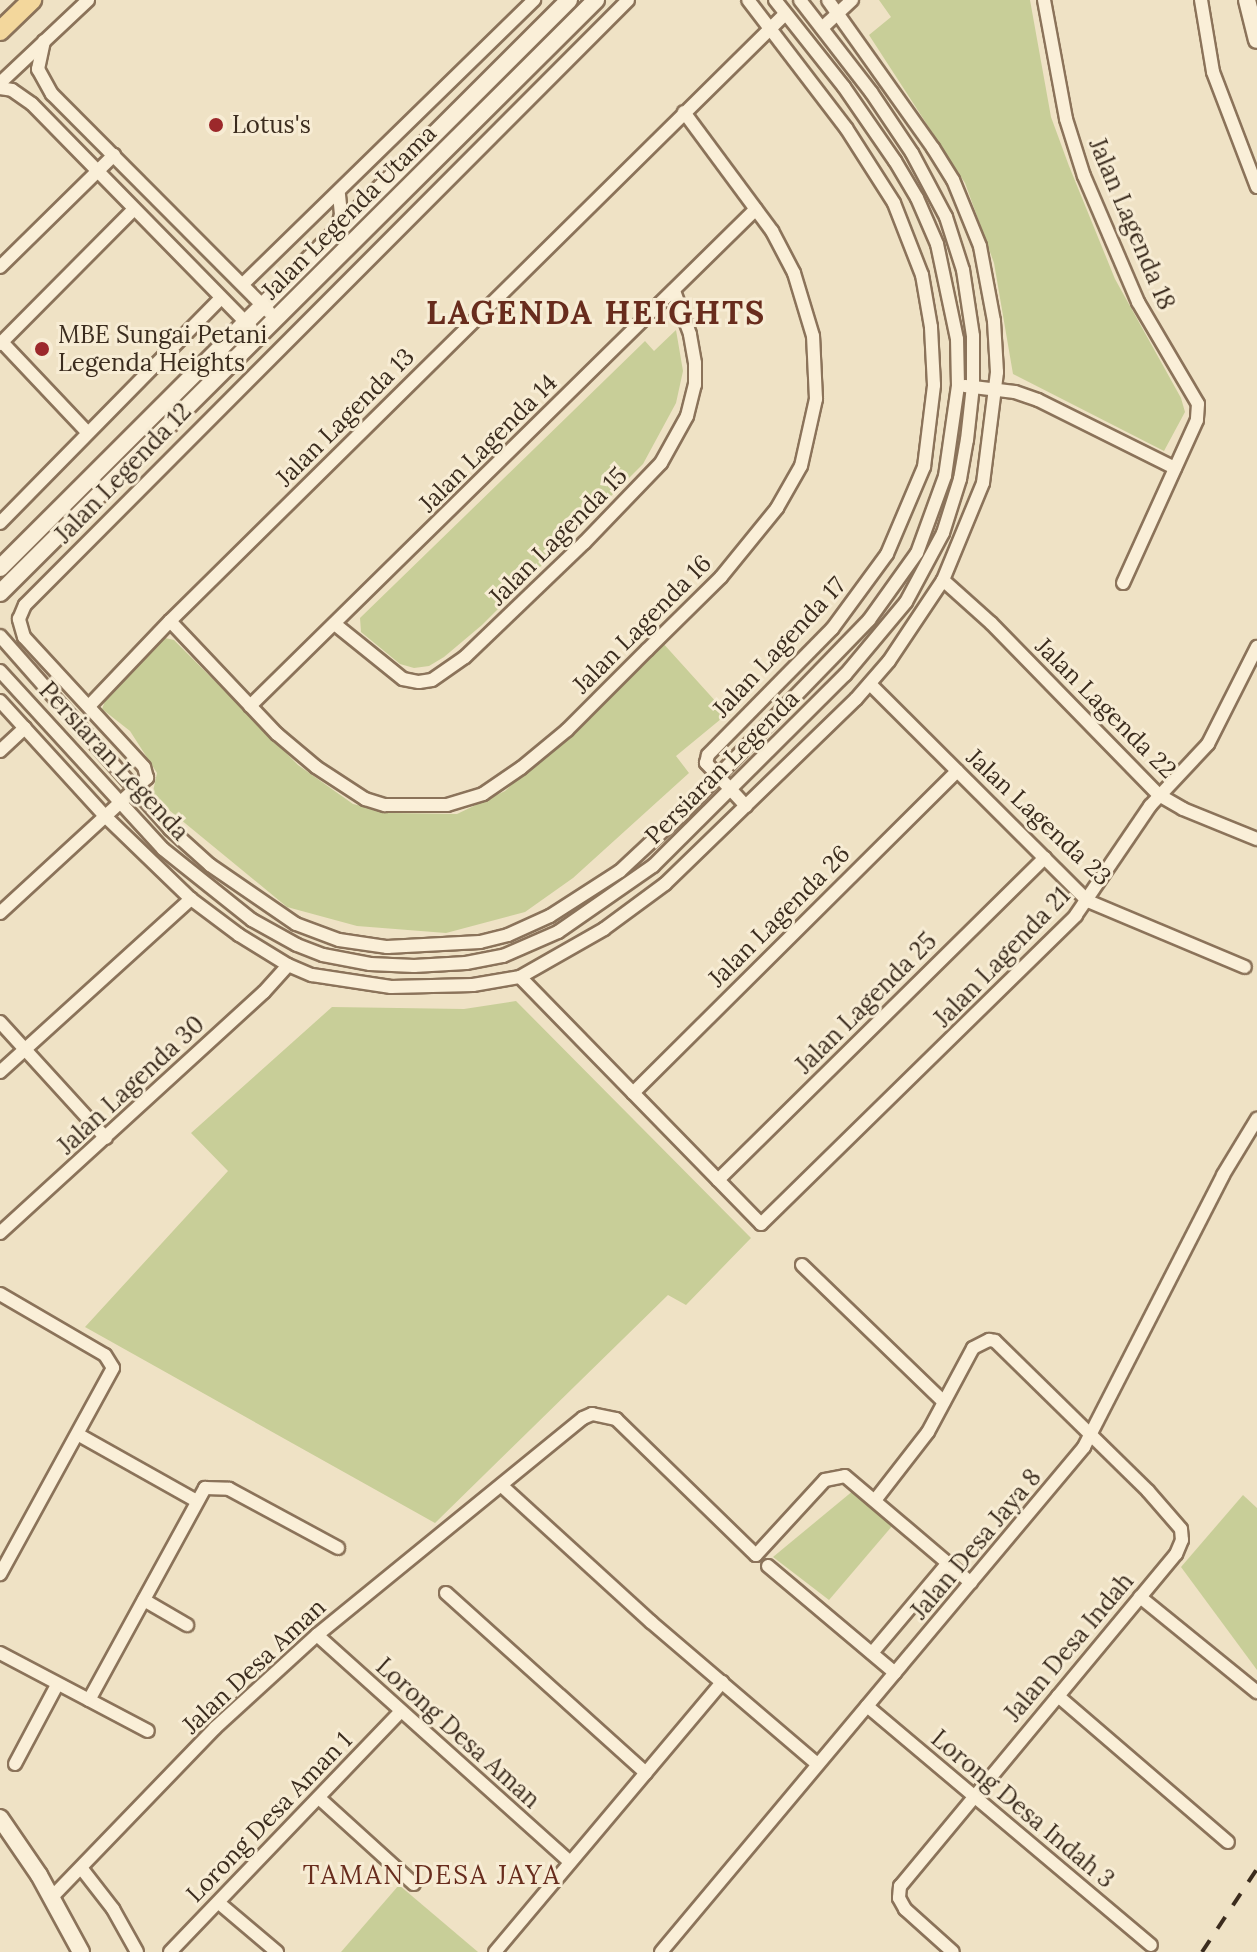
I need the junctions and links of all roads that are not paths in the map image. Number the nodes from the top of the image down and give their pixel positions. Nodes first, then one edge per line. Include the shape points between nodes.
1 (32, 0) edge
2 (88, 0) edge
3 (534, 0) edge
4 (569, 0) edge
5 (596, 0) edge
6 (628, 0) edge
7 (748, 0) edge
8 (775, 0) edge
9 (800, 0) edge
10 (828, 0) edge
11 (852, 0) edge
12 (1044, 0) edge
13 (1201, 0) edge
14 (1247, 0) edge
15 (838, 13) junction
16 (785, 14) junction
17 (770, 27) junction
18 (822, 28) junction
19 (0, 31) edge
20 (1257, 40) edge
21 (44, 41) junction
22 (0, 86) edge
23 (684, 112) junction
24 (114, 155) junction
25 (97, 171) junction
26 (1257, 187) edge
27 (339, 194) junction
28 (134, 209) junction
29 (756, 209) junction
30 (335, 235) junction
31 (0, 267) edge
32 (243, 284) junction
33 (674, 291) junction
34 (221, 298) junction
35 (263, 306) junction
36 (276, 319) junction
37 (246, 323) junction
38 (259, 336) junction
39 (1, 343) edge
40 (958, 386) junction
41 (973, 386) junction
42 (997, 389) junction
43 (175, 394) junction
44 (188, 407) junction
45 (204, 423) junction
46 (88, 433) junction
47 (1175, 468) junction
48 (0, 523) edge
49 (0, 568) edge
50 (943, 580) junction
51 (1123, 583) dead end
52 (0, 593) edge
53 (170, 621) junction
54 (336, 625) junction
55 (0, 636) edge
56 (1257, 647) edge
57 (0, 671) edge
58 (870, 684) junction
59 (0, 701) edge
60 (90, 705) junction
61 (250, 706) junction
62 (25, 728) junction
63 (0, 751) edge
64 (957, 771) junction
65 (718, 777) junction
66 (731, 790) junction
67 (136, 791) junction
68 (1159, 795) junction
69 (120, 805) junction
70 (746, 806) junction
71 (106, 817) junction
72 (1257, 839) edge
73 (1045, 858) junction
74 (191, 899) junction
75 (1088, 901) junction
76 (0, 913) edge
77 (415, 947) junction
78 (288, 965) junction
79 (414, 966) junction
80 (1245, 967) dead end
81 (520, 977) junction
82 (416, 987) junction
83 (0, 1022) edge
84 (25, 1050) junction
85 (0, 1072) edge
86 (633, 1093) junction
87 (1257, 1119) edge
88 (106, 1138) junction
89 (718, 1180) junction
90 (0, 1233) edge
91 (802, 1265) dead end
92 (0, 1294) edge
93 (944, 1402) junction
94 (79, 1435) junction
95 (1091, 1435) junction
96 (502, 1486) junction
97 (876, 1499) junction
98 (195, 1500) junction
99 (338, 1548) dead end
100 (947, 1564) junction
101 (768, 1566) dead end
102 (0, 1574) edge
103 (971, 1583) junction
104 (446, 1593) dead end
105 (1140, 1597) junction
106 (144, 1600) junction
107 (187, 1625) dead end
108 (317, 1635) junction
109 (0, 1653) edge
110 (872, 1653) junction
111 (895, 1673) junction
112 (722, 1682) junction
113 (57, 1685) junction
114 (1257, 1692) edge
115 (1058, 1696) junction
116 (89, 1700) junction
117 (867, 1706) junction
118 (400, 1712) junction
119 (148, 1731) dead end
120 (15, 1764) dead end
121 (817, 1764) junction
122 (646, 1773) junction
123 (974, 1796) junction
124 (319, 1798) junction
125 (0, 1818) edge
126 (1228, 1842) dead end
127 (570, 1862) junction
128 (82, 1869) junction
129 (414, 1884) dead end
130 (52, 1897) junction
131 (219, 1903) junction
132 (1151, 1945) dead end
133 (81, 1952) edge
134 (137, 1952) edge
135 (170, 1952) edge
136 (277, 1952) edge
137 (495, 1952) edge
138 (661, 1952) edge
139 (953, 1952) edge

1 - 19 main road
2 - 21 street
3 - 27 street
4 - 30 street, Jalan Legenda Utama
5 - 36 street, Jalan Legenda Utama
6 - 45 street, Jalan Legenda 12
7 - 17 street
8 - 16 street, Persiaran Legenda
9 - 18 street, Persiaran Legenda
10 - 15 street
11 - 15 street
12 - 47 street, Jalan Lagenda 18 via 1066,119 1084,176 1138,302 1198,404 1197,420
13 - 26 street via 1213,72
14 - 20 street
15 - 18 street
15 - 42 street via 933,148 962,201 986,266
16 - 17 street, Jalan Lagenda 13
16 - 40 street, Persiaran Legenda via 844,87 917,198 937,244 951,300
17 - 23 street, Jalan Lagenda 13
17 - 65 street, Jalan Lagenda 17 via 864,153 911,242 931,327 932,421 920,479 887,554 832,629 712,750 706,763
18 - 41 street, Persiaran Legenda via 912,153 946,217 969,297
21 - 22 street
21 - 24 street via 38,69 42,80
22 - 25 street via 25,99
23 - 29 street, Jalan Lagenda 16
23 - 53 street, Jalan Lagenda 13
24 - 25 street
24 - 32 street
25 - 28 street
25 - 31 street
27 - 30 street
27 - 32 street
28 - 34 street
28 - 39 street
29 - 33 street, Jalan Lagenda 14
29 - 61 street, Jalan Lagenda 16 via 794,273 813,336 816,399 805,455 791,486 741,554 577,720 483,794 447,805 385,805 345,788 296,751
30 - 35 street, Jalan Legenda Utama
32 - 35 street
33 - 54 street, Jalan Lagenda 14
33 - 54 street, Jalan Lagenda 15 via 695,363 687,416 661,463 584,543 465,657 432,680 403,679
34 - 37 street
34 - 46 street
35 - 36 street
35 - 37 street, Jalan Legenda Utama
36 - 38 street, Jalan Legenda Utama
37 - 38 street
37 - 43 street, Jalan Legenda Utama
38 - 44 street, Jalan Legenda Utama
39 - 46 street
40 - 41 street
40 - 65 street, Persiaran Legenda via 945,476 928,528 903,576 831,663
41 - 42 street
41 - 66 street, Persiaran Legenda via 952,508 919,582 845,675
42 - 47 street via 1038,400
42 - 50 street via 983,483
43 - 44 street
43 - 49 street, Jalan Legenda Utama
44 - 45 street
44 - 52 street, Jalan Legenda Utama
45 - 60 street, Jalan Legenda 12 via 22,611 19,626 24,637
46 - 48 street
47 - 51 street, Jalan Lagenda 18
50 - 58 street
50 - 68 street, Jalan Lagenda 22
53 - 60 street, Jalan Lagenda 13
53 - 61 street, Jalan Lagenda 16
54 - 61 street, Jalan Lagenda 14
55 - 67 street, Persiaran Legenda
56 - 68 street, Jalan Lagenda 21 via 1208,744
57 - 69 street, Persiaran Legenda
58 - 64 street, Jalan Lagenda 23
58 - 70 street
59 - 62 street
60 - 67 street, Jalan Legenda 12 via 144,767 147,778
62 - 63 street
62 - 71 street
64 - 73 street, Jalan Lagenda 23
64 - 86 street, Jalan Lagenda 26
65 - 66 street
65 - 77 street, Persiaran Legenda via 620,871 550,916 480,942
66 - 70 street
66 - 79 street, Persiaran Legenda via 653,866 558,932 503,956
67 - 69 street
67 - 77 street, Persiaran Legenda via 210,865 296,924 363,945
68 - 72 street, Jalan Lagenda 22
68 - 75 street, Jalan Lagenda 21
69 - 71 street
69 - 79 street, Persiaran Legenda via 207,886 277,935 345,961
70 - 81 street via 647,900
71 - 74 street
71 - 76 street
73 - 75 street, Jalan Lagenda 23
73 - 89 street, Jalan Lagenda 25
74 - 78 street
74 - 84 street
75 - 80 street, Jalan Lagenda 23
75 - 89 street, Jalan Lagenda 21 via 761,1224
77 - 79 street
78 - 82 street via 356,984
78 - 88 street, Jalan Lagenda 30
79 - 82 street
81 - 82 street
81 - 86 street
83 - 84 street
84 - 85 street
84 - 88 street
86 - 89 street
87 - 95 street, Jalan Desa Jaya 8 via 1223,1175
88 - 90 street, Jalan Lagenda 30
91 - 93 street
92 - 94 street via 111,1360 112,1372
93 - 95 street via 973,1348 989,1340
93 - 97 street via 928,1432
94 - 98 street
94 - 102 street
95 - 103 street, Jalan Desa Jaya 8
95 - 105 street, Jalan Desa Indah via 1181,1525 1176,1554
96 - 97 street, Jalan Desa Aman via 583,1418 607,1414 756,1555 825,1480 845,1476
96 - 108 street, Jalan Desa Aman
96 - 112 street
97 - 100 street
98 - 99 street via 205,1488 223,1486
98 - 106 street
100 - 103 street
100 - 110 street
101 - 110 street
103 - 111 street, Jalan Desa Jaya 8
104 - 122 street
105 - 114 street
105 - 115 street, Jalan Desa Indah
106 - 107 street
106 - 116 street
108 - 118 street, Lorong Desa Aman
108 - 128 street, Jalan Desa Aman via 215,1728
109 - 113 street
110 - 111 street
111 - 117 street, Jalan Desa Jaya 8
112 - 121 street
112 - 122 street
113 - 116 street
113 - 120 street
115 - 123 street, Jalan Desa Indah
115 - 126 street
116 - 119 street
117 - 121 street, Jalan Desa Jaya 8
117 - 123 street, Lorong Desa Indah 3
118 - 124 street, Lorong Desa Aman 1
118 - 127 street, Lorong Desa Aman
121 - 138 street, Jalan Desa Jaya 8
122 - 127 street
123 - 132 street, Lorong Desa Indah 3
123 - 139 street, Jalan Desa Indah via 898,1891 905,1909
124 - 129 street
124 - 131 street, Lorong Desa Aman 1
125 - 130 street
127 - 137 street
128 - 130 street, Jalan Desa Aman
128 - 134 street
130 - 133 street
131 - 135 street, Lorong Desa Aman 1
131 - 136 street

